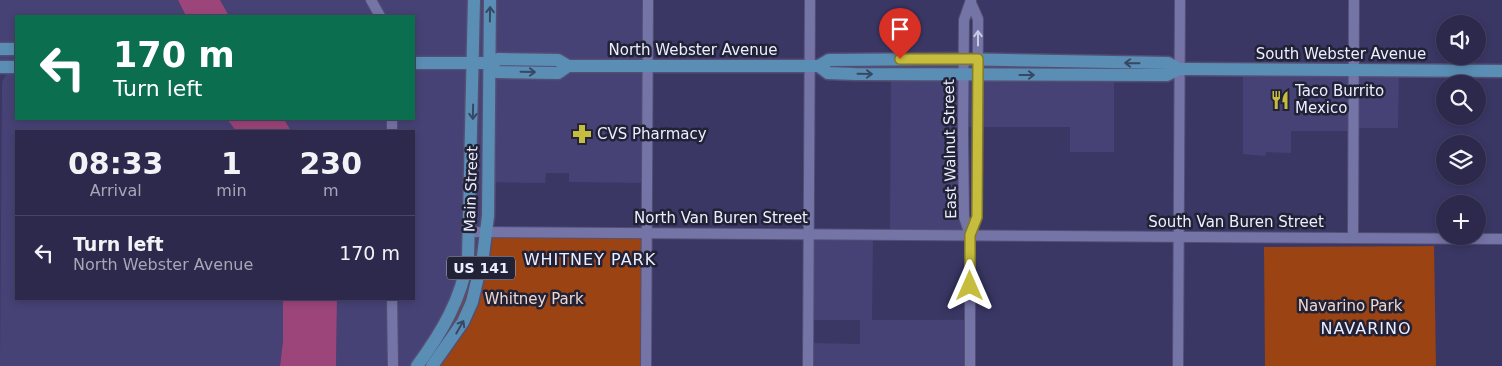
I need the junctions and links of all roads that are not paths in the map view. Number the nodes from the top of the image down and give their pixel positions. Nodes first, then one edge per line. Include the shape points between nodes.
1 (371, 0) edge
2 (474, 0) edge
3 (490, 0) edge
4 (648, 0) edge
5 (810, 0) edge
6 (1180, 0) edge
7 (1354, 0) edge
8 (972, 2) edge
9 (379, 15) edge
10 (0, 49) edge
11 (15, 49) edge
12 (964, 59) junction
13 (978, 59) junction
14 (415, 63) edge
15 (474, 63) junction
16 (490, 63) junction
17 (648, 66) junction
18 (814, 66) junction
19 (0, 67) edge
20 (15, 68) edge
21 (1180, 69) junction
22 (1354, 70) junction
23 (1502, 71) edge
24 (964, 74) junction
25 (978, 75) junction
26 (471, 232) junction
27 (486, 232) junction
28 (647, 233) junction
29 (809, 234) junction
30 (970, 235) junction
31 (1179, 236) junction
32 (1353, 238) junction
33 (1502, 239) edge
34 (392, 300) edge
35 (393, 366) edge
36 (417, 366) edge
37 (432, 366) edge
38 (646, 366) edge
39 (808, 366) edge
40 (970, 366) edge
41 (1178, 366) edge

1 - 9 street
2 - 15 main road, Main Street / US 141
16 -> 3 main road, Main Street / US 141
4 - 17 street
5 - 18 street
6 - 21 street
7 - 22 street
8 - 12 street, East Walnut Street via 964,20
13 -> 8 street, East Walnut Street via 978,19
10 - 11 main road
12 - 13 main road, North Webster Avenue
12 - 18 main road, North Webster Avenue via 829,60
12 - 24 street, East Walnut Street
21 -> 13 main road, South Webster Avenue via 1168,63
13 - 25 street, East Walnut Street
14 - 15 main road, North Webster Avenue
15 - 16 main road, North Webster Avenue
15 -> 26 main road, Main Street / US 141
16 - 17 main road, North Webster Avenue via 497,72 558,73 568,66
16 - 27 main road, Main Street / US 141
17 - 18 main road, North Webster Avenue
17 - 28 street
18 -> 24 main road, North Webster Avenue via 828,73
18 - 29 street
19 - 20 main road
21 - 22 main road, South Webster Avenue
25 -> 21 main road, South Webster Avenue via 1167,75
21 - 31 street
22 - 23 main road, South Webster Avenue
22 - 32 street
24 - 25 main road, North Webster Avenue
24 - 30 street, East Walnut Street via 964,217
25 - 30 street, East Walnut Street via 977,217
26 - 27 street, North Van Buren Street
26 - 36 main road, Main Street / US 141 via 466,272 456,303 441,334
27 - 28 street, North Van Buren Street
37 -> 27 main road, Main Street / US 141 via 458,331 472,302
28 - 29 street, North Van Buren Street
28 - 38 street
29 - 30 street, North Van Buren Street
29 - 39 street
30 - 31 street, South Van Buren Street
30 - 40 street, East Walnut Street
31 - 32 street, South Van Buren Street
31 - 41 street
32 - 33 street, South Van Buren Street
34 - 35 street

